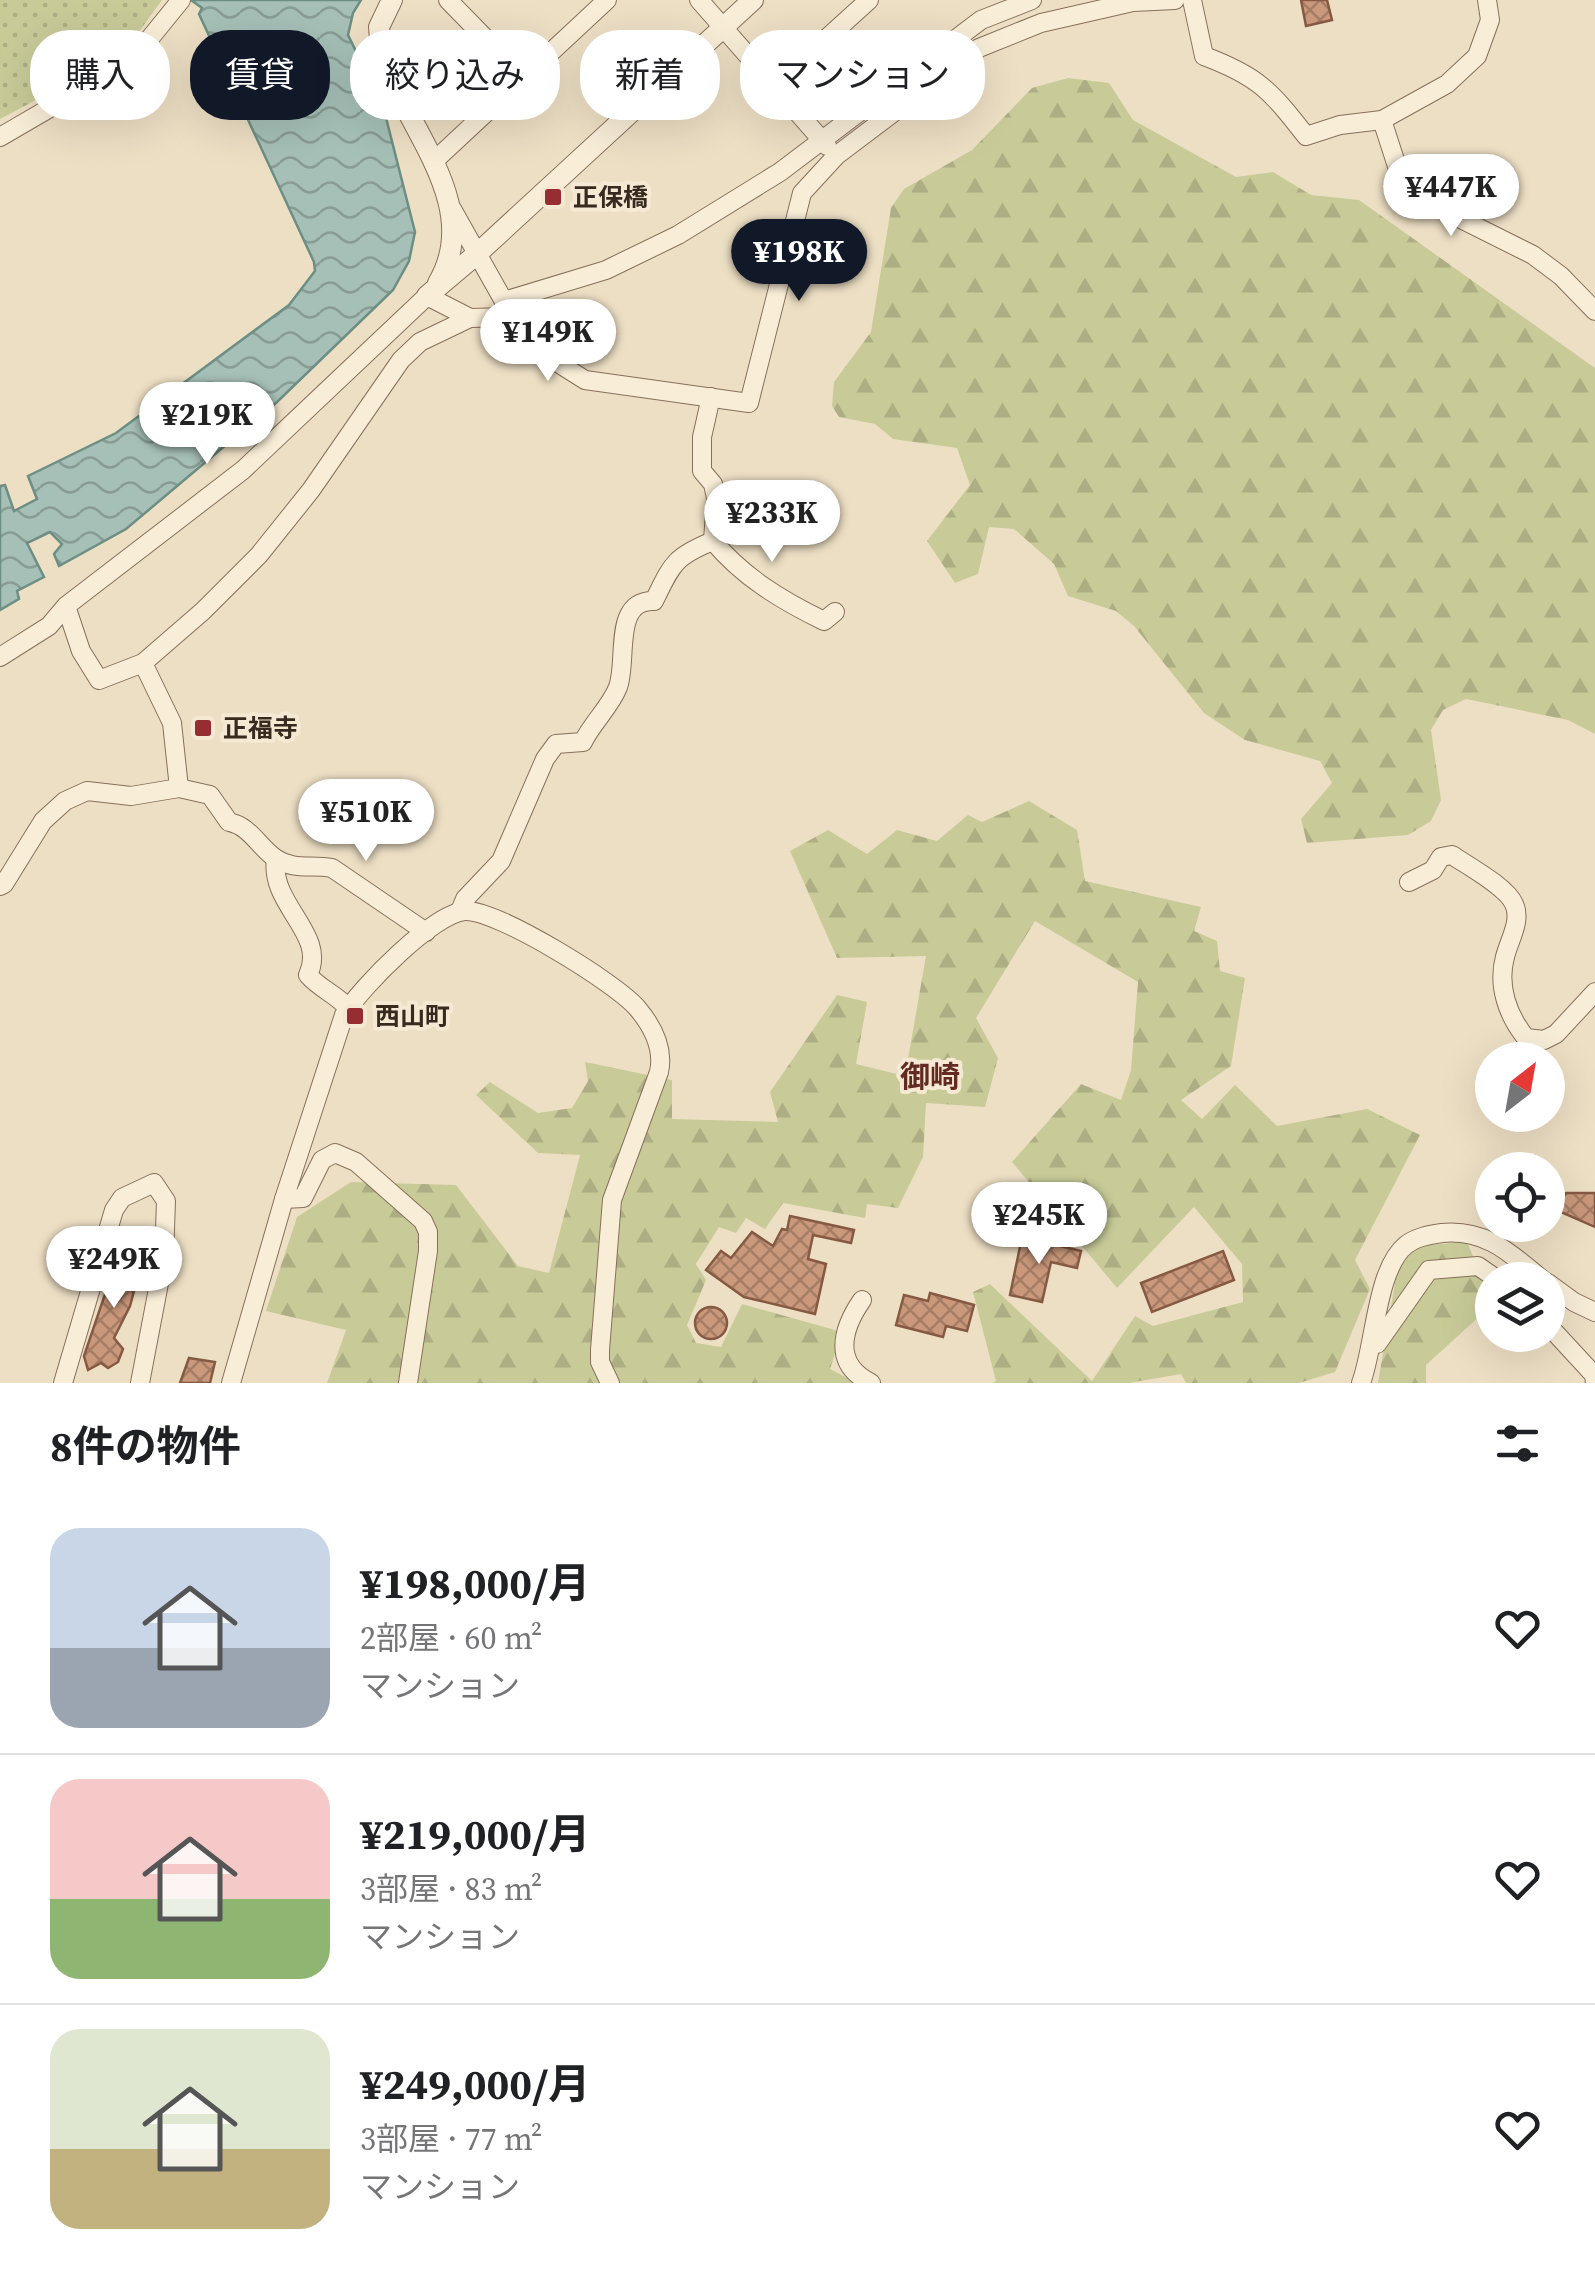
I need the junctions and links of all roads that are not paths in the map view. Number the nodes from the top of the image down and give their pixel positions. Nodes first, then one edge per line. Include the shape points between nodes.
1 (392, 0) edge
2 (448, 0) edge
3 (699, 0) edge
4 (753, 0) edge
5 (869, 0) edge
6 (1032, 0) edge
7 (1175, 0) edge
8 (1192, 0) edge
9 (1487, 0) edge
10 (1133, 1) edge
11 (179, 2) edge
12 (595, 4) edge
13 (722, 28) junction
14 (477, 30) edge
15 (836, 30) edge
16 (560, 40) edge
17 (740, 49) edge
18 (478, 120) edge
19 (802, 120) edge
20 (1382, 120) junction
21 (0, 138) edge
22 (821, 141) junction
23 (837, 155) junction
24 (433, 162) junction
25 (452, 209) junction
26 (478, 253) junction
27 (427, 296) junction
28 (509, 308) junction
29 (1595, 311) edge
30 (470, 318) junction
31 (711, 396) junction
32 (713, 541) junction
33 (66, 606) junction
34 (835, 612) dead end
35 (0, 657) edge
36 (143, 663) junction
37 (179, 788) junction
38 (276, 859) junction
39 (1410, 882) dead end
40 (0, 886) edge
41 (460, 912) junction
42 (426, 932) junction
43 (1595, 992) edge
44 (348, 1008) junction
45 (284, 1199) junction
46 (1521, 1262) edge
47 (1475, 1266) edge
48 (1565, 1296) edge
49 (862, 1300) dead end
50 (1595, 1312) edge
51 (1565, 1343) edge
52 (1372, 1350) junction
53 (62, 1383) edge
54 (140, 1383) edge
55 (231, 1383) edge
56 (408, 1383) edge
57 (610, 1383) edge
58 (870, 1383) edge
59 (1361, 1383) edge
60 (1595, 1383) edge

1 - 24 street via 379,27 381,52
2 - 14 street
3 - 13 street
4 - 13 street
5 - 15 street
6 - 22 street via 981,20
7 - 10 street
8 - 20 street via 1204,56 1271,91 1306,136
9 - 20 street via 1490,20 1477,56 1447,84
10 - 23 street via 1042,23 979,48
11 - 21 street via 116,68
12 - 16 street
13 - 17 street
13 - 26 street
18 - 24 street
19 - 22 street
20 - 29 street via 1405,192 1533,255
22 - 23 street
22 - 28 street via 678,235
23 - 31 street via 802,194 749,403
24 - 25 street
25 - 26 street
25 - 27 street via 452,249
26 - 27 street
26 - 28 street
27 - 30 street
27 - 33 street via 243,470
28 - 30 street
28 - 31 street via 528,344 584,380
30 - 36 street via 430,336 401,360 330,466 259,555
31 - 32 street via 702,471 716,498
32 - 34 street via 772,594 824,621
32 - 41 street via 674,561 654,601 633,606 618,686 583,742 556,744 545,759 502,861
33 - 35 street via 49,626
33 - 36 street via 99,680
36 - 37 street via 172,723
37 - 38 street via 210,795 229,822 241,824
37 - 40 street via 131,796 87,791 66,801 43,821
38 - 42 street via 298,868 332,868
38 - 44 street via 278,893 312,952 308,975
39 - 43 street via 1452,855 1508,894 1516,924 1503,992 1526,1038 1556,1034
41 - 42 street
41 - 57 street via 503,920 614,987 640,1010 658,1043 659,1072 609,1216 600,1362
42 - 44 street
44 - 45 street
45 - 55 street
45 - 56 street via 303,1198 322,1160 334,1153 356,1162 424,1221 428,1251
46 - 52 street via 1479,1235 1448,1233 1406,1244 1384,1288
47 - 52 street via 1429,1270
48 - 50 street
49 - 58 street via 847,1322 845,1346 847,1364
51 - 60 street
52 - 59 street
53 - 54 street via 114,1210 122,1198 154,1183 166,1201 164,1257

